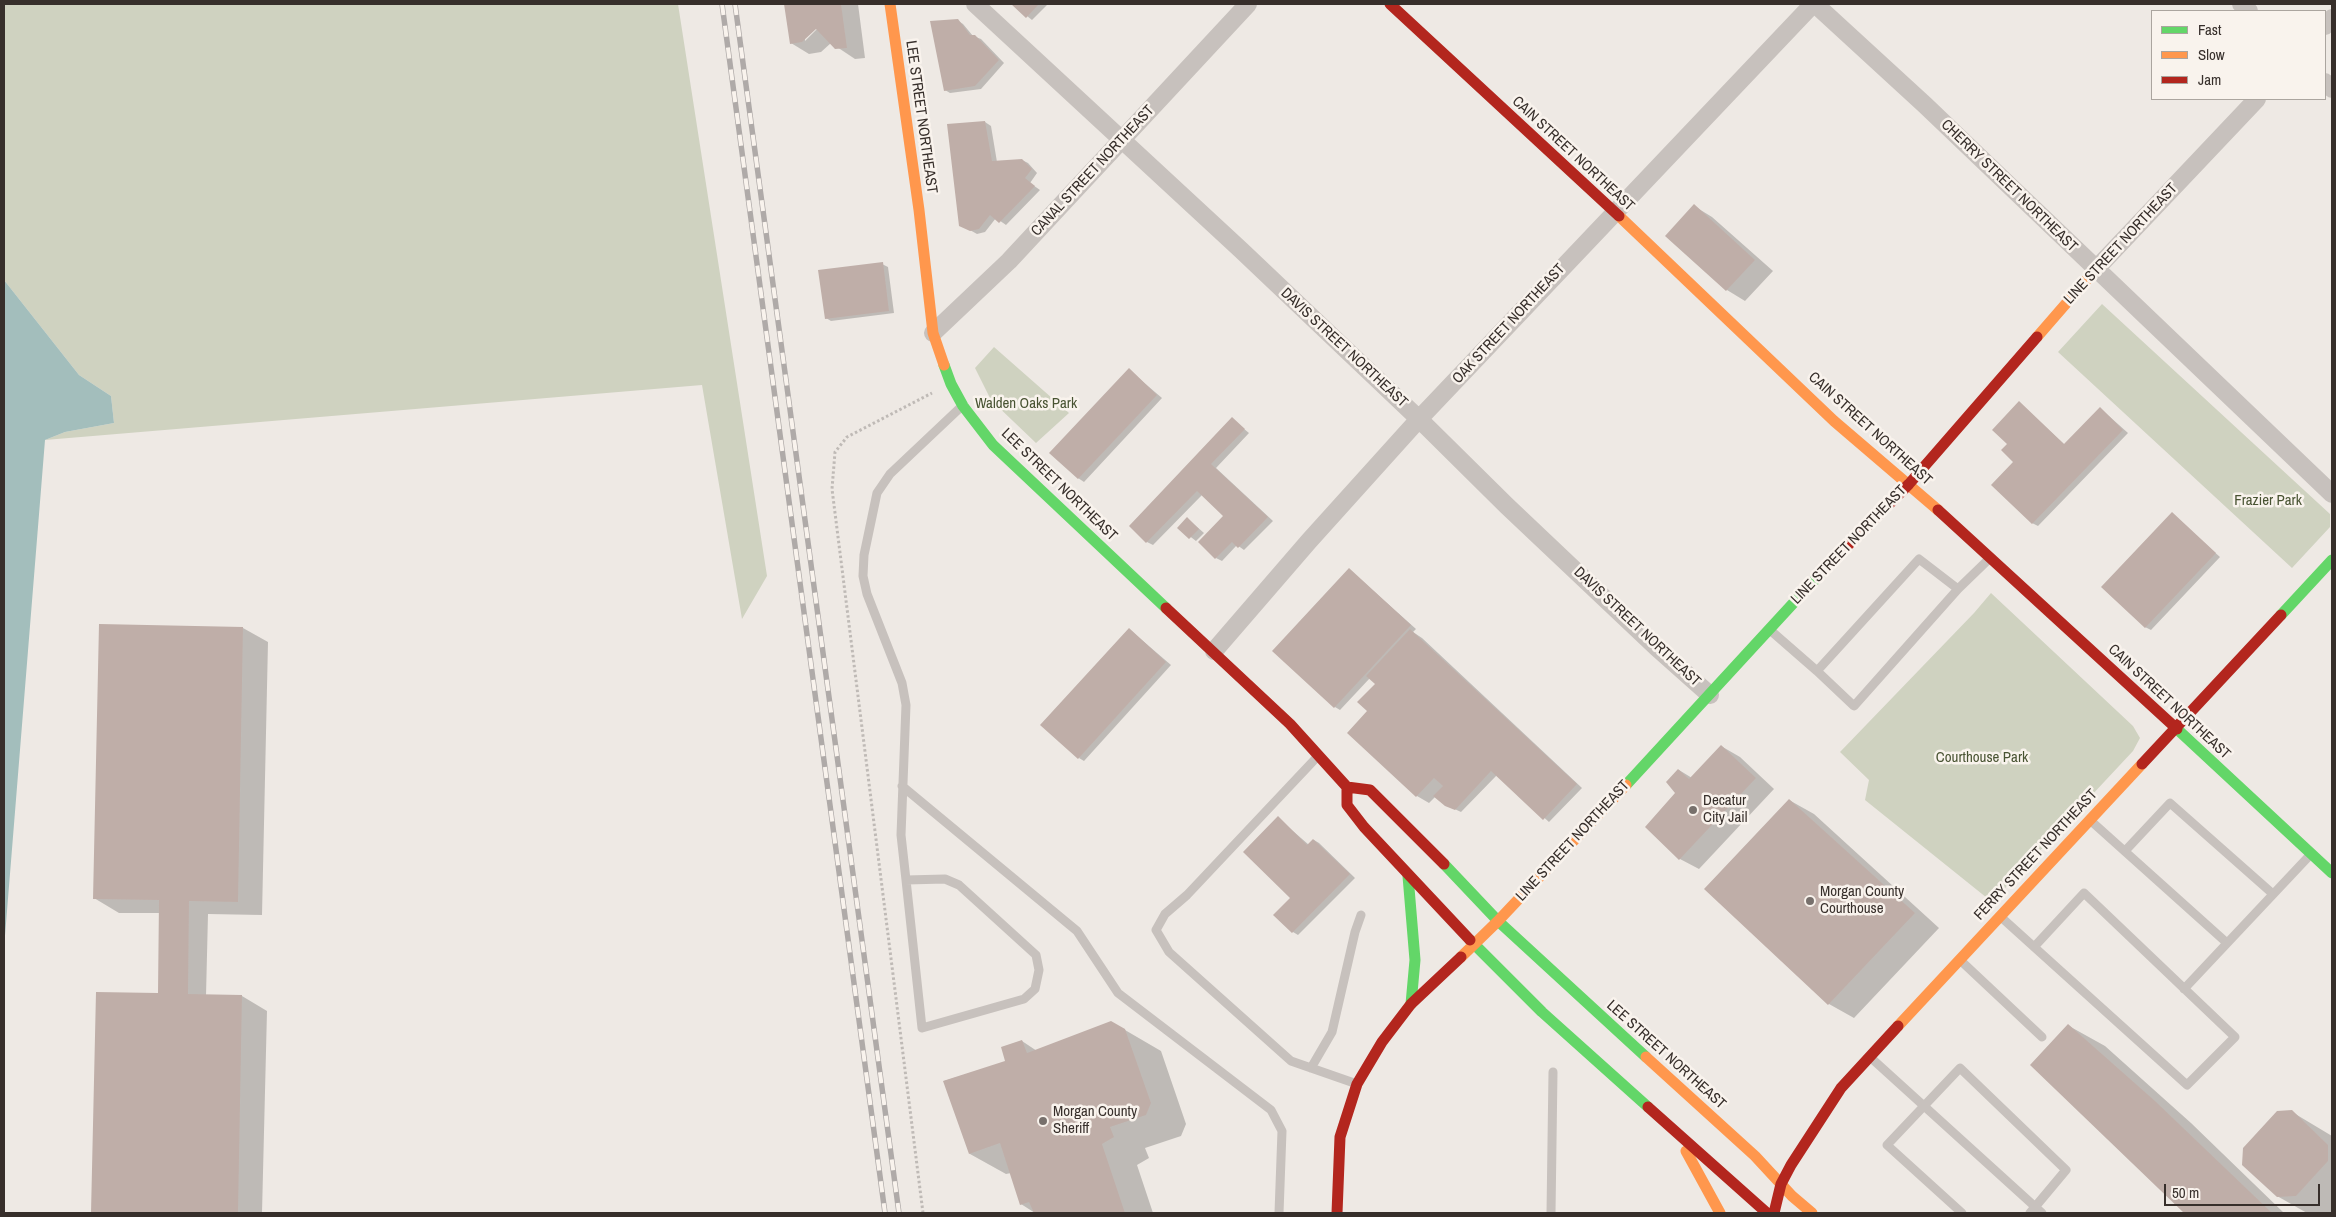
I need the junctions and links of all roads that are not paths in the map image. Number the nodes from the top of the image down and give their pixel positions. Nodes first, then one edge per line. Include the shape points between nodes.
1 (890, 4) edge
2 (975, 4) edge
3 (1248, 4) edge
4 (1390, 4) edge
5 (1814, 4) edge
6 (2256, 100) edge
7 (1121, 140) junction
8 (1615, 212) junction
9 (2096, 269) junction
10 (933, 333) junction
11 (962, 406) junction
12 (1419, 419) junction
13 (1909, 484) junction
14 (2332, 494) edge
15 (1990, 558) junction
16 (2332, 560) edge
17 (1958, 589) junction
18 (1770, 629) junction
19 (1214, 651) junction
20 (1817, 671) junction
21 (1710, 695) junction
22 (2176, 727) junction
23 (1318, 756) junction
24 (902, 786) junction
25 (1346, 787) junction
26 (2089, 819) junction
27 (2125, 851) junction
28 (2311, 854) junction
29 (2332, 873) edge
30 (1408, 876) junction
31 (906, 880) junction
32 (2273, 894) junction
33 (1361, 915) dead end
34 (2000, 916) junction
35 (1498, 921) junction
36 (1475, 944) junction
37 (2227, 944) junction
38 (2034, 947) junction
39 (1960, 960) junction
40 (2184, 988) junction
41 (1411, 1004) junction
42 (2042, 1037) dead end
43 (1870, 1056) junction
44 (1311, 1068) junction
45 (1553, 1072) dead end
46 (1357, 1084) junction
47 (1924, 1106) junction
48 (1678, 1135) junction
49 (1781, 1184) junction
50 (2036, 1211) edge
51 (1279, 1213) edge
52 (1336, 1213) edge
53 (1551, 1213) edge
54 (1720, 1213) edge
55 (1767, 1213) edge
56 (1774, 1213) edge
57 (1812, 1213) edge
58 (1962, 1213) edge

1 - 10 street, LEE STREET NORTHEAST
2 - 7 street, DAVIS STREET NORTHEAST
3 - 7 street, CANAL STREET NORTHEAST
4 - 8 street, CAIN STREET NORTHEAST
5 - 8 street, OAK STREET NORTHEAST
5 - 9 street, CHERRY STREET NORTHEAST
6 - 9 street, LINE STREET NORTHEAST
7 - 10 street, CANAL STREET NORTHEAST via 1009,260
7 - 12 street, DAVIS STREET NORTHEAST
8 - 12 street, OAK STREET NORTHEAST
8 - 13 street, CAIN STREET NORTHEAST via 1834,421
9 - 13 street, LINE STREET NORTHEAST
9 - 14 street, CHERRY STREET NORTHEAST
10 - 11 street, LEE STREET NORTHEAST via 950,384
11 - 19 street, LEE STREET NORTHEAST via 994,445
11 - 24 lane via 890,474 877,492 864,554 863,576 867,594 902,683 906,705
12 - 19 street, OAK STREET NORTHEAST
12 - 21 street, DAVIS STREET NORTHEAST via 1507,506
13 - 15 street, CAIN STREET NORTHEAST
13 - 18 street, LINE STREET NORTHEAST via 1822,571
15 - 17 lane
15 - 22 street, CAIN STREET NORTHEAST
16 - 22 street, FERRY STREET NORTHEAST
17 - 20 lane via 1919,559
17 - 20 lane via 1854,706
18 - 20 lane
18 - 21 street, LINE STREET NORTHEAST
19 - 23 street, LEE STREET NORTHEAST via 1290,724
21 - 35 street, LINE STREET NORTHEAST
22 - 26 street, FERRY STREET NORTHEAST
22 - 28 street, CAIN STREET NORTHEAST
23 - 25 street, LEE STREET NORTHEAST
23 - 44 lane via 1187,895 1165,914 1156,930 1169,952 1262,1037 1291,1061
24 - 31 lane via 901,835
24 - 51 lane via 1077,931 1118,993 1271,1110 1282,1130
25 - 30 street, LEE STREET NORTHEAST via 1347,805
25 - 35 street, LEE STREET NORTHEAST via 1370,790
26 - 27 lane
26 - 34 street, FERRY STREET NORTHEAST
27 - 32 lane via 2170,803
27 - 37 lane
28 - 29 street, CAIN STREET NORTHEAST
28 - 32 lane
30 - 36 street, LEE STREET NORTHEAST
30 - 41 street via 1415,960
31 - 31 lane via 945,879 959,885 1036,955 1039,970 1035,988 1024,998 922,1028
32 - 37 lane
33 - 44 lane via 1354,932 1332,1032
34 - 38 lane
34 - 39 street, FERRY STREET NORTHEAST
35 - 36 street
35 - 49 street, LEE STREET NORTHEAST via 1755,1156
36 - 41 street
36 - 48 street, LEE STREET NORTHEAST via 1542,1012
37 - 40 lane
38 - 40 lane via 2084,893
38 - 40 lane via 2187,1085 2235,1037
39 - 42 lane
39 - 43 street, FERRY STREET NORTHEAST
41 - 46 street via 1382,1042
43 - 47 lane
43 - 49 street, FERRY STREET NORTHEAST via 1829,1105
44 - 46 lane
45 - 53 lane
46 - 52 street via 1340,1137
47 - 50 lane
47 - 50 lane via 1960,1068 2066,1170
47 - 58 lane via 1887,1145
48 - 54 street
48 - 55 street, LEE STREET NORTHEAST
49 - 56 street, FERRY STREET NORTHEAST
49 - 57 street, LEE STREET NORTHEAST

